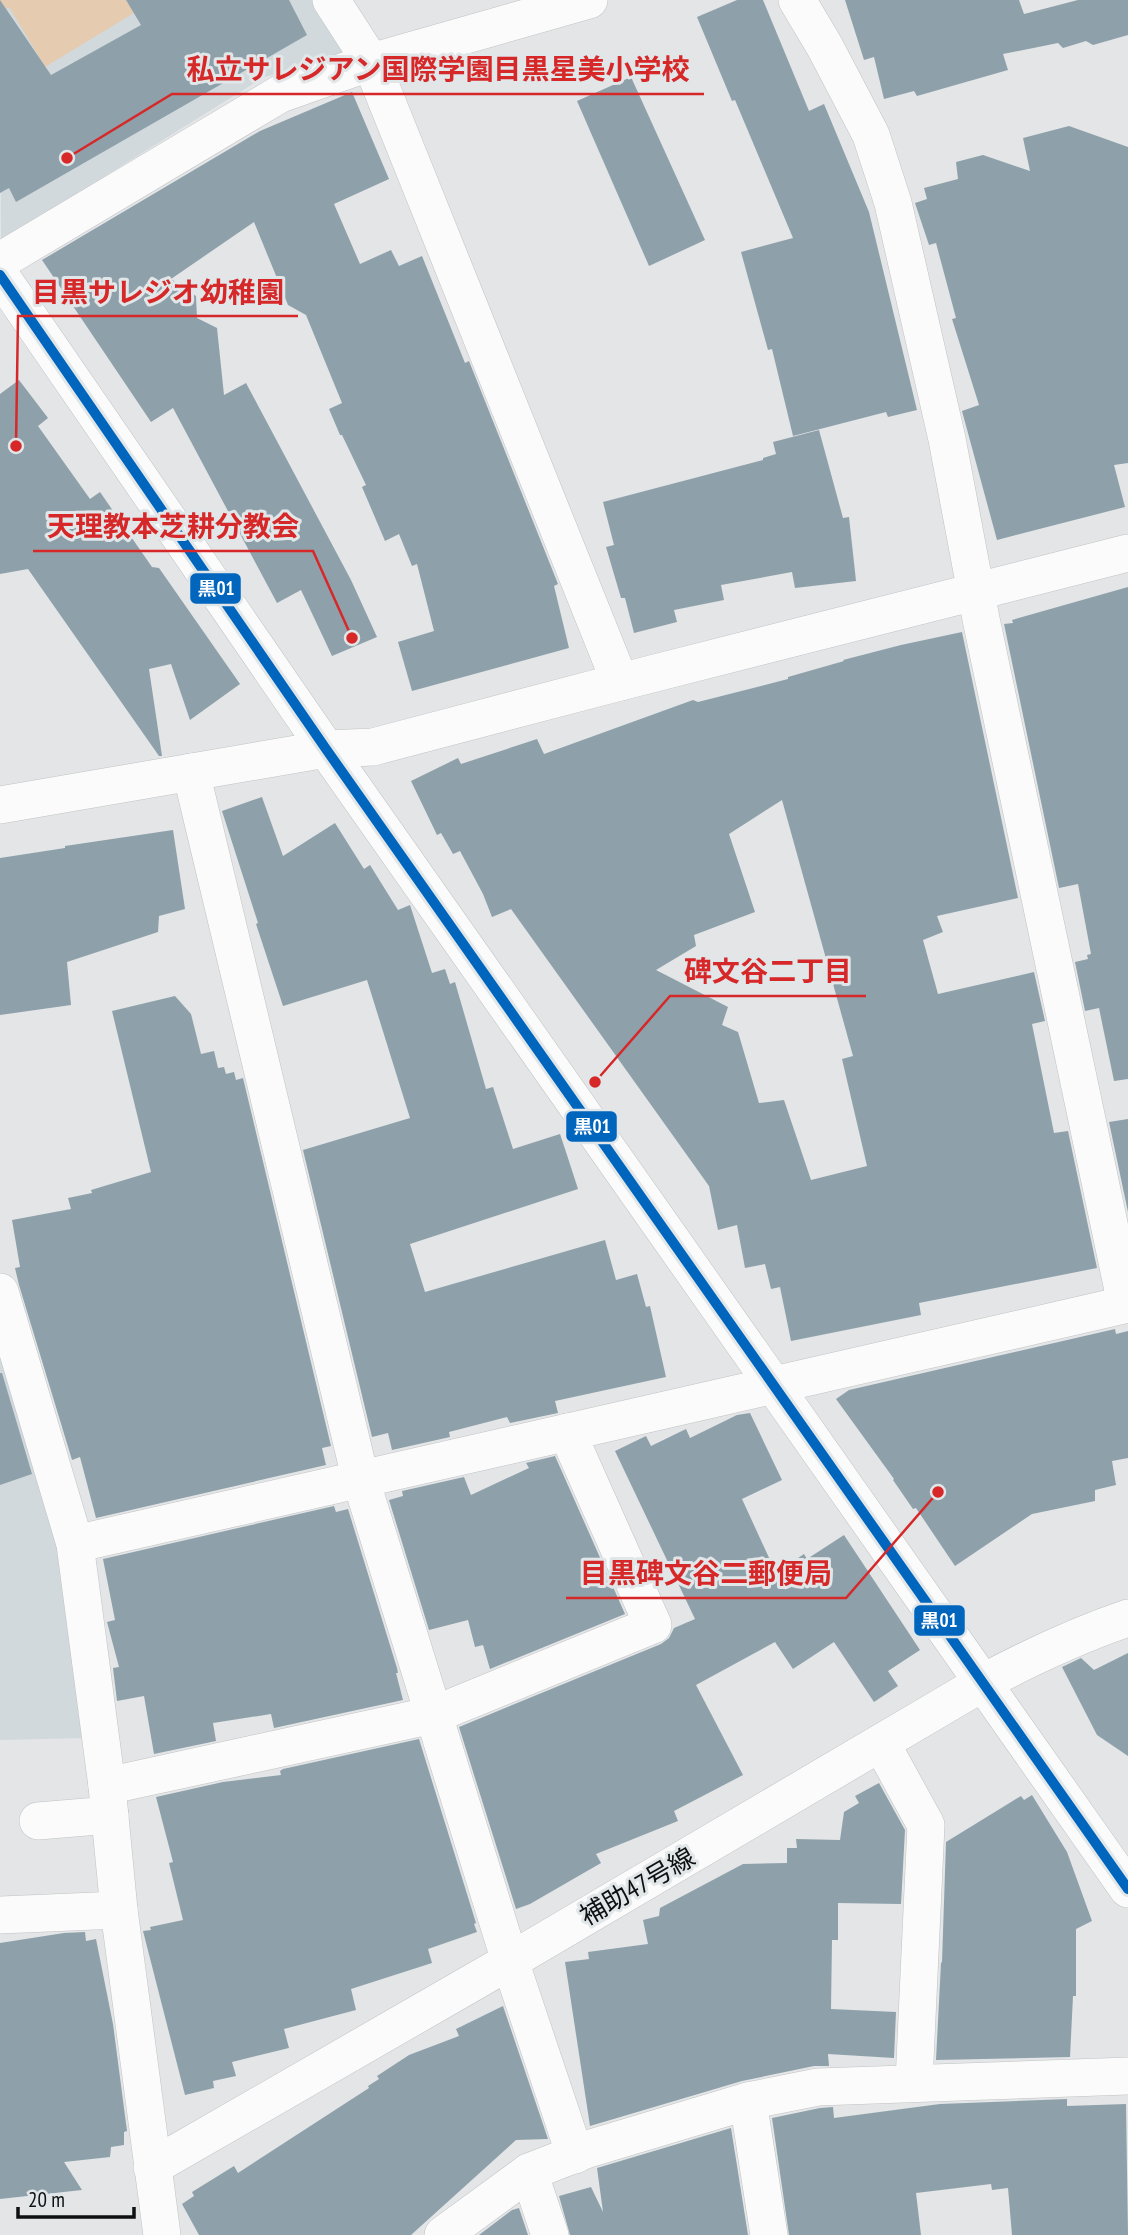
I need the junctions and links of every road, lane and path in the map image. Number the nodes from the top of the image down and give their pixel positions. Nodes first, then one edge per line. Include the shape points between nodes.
1 (331, 0) edge
2 (589, 0) edge
3 (797, 0) edge
4 (371, 62) junction
5 (0, 261) edge
6 (0, 275) edge
7 (1128, 553) edge
8 (976, 591) junction
9 (620, 682) junction
10 (326, 749) junction
11 (191, 772) junction
12 (0, 805) edge
13 (0, 1292) edge
14 (1127, 1304) edge
15 (776, 1386) junction
16 (567, 1432) junction
17 (360, 1477) junction
18 (75, 1544) junction
19 (1128, 1618) edge
20 (984, 1682) junction
21 (433, 1715) junction
22 (881, 1743) junction
23 (108, 1800) junction
24 (38, 1821) dead end
25 (1128, 1889) edge
26 (119, 1910) junction
27 (0, 1915) edge
28 (510, 1961) junction
29 (1128, 2076) edge
30 (914, 2082) junction
31 (748, 2101) junction
32 (575, 2155) junction
33 (152, 2167) junction
34 (529, 2172) junction
35 (162, 2235) edge
36 (443, 2235) edge
37 (550, 2235) edge
38 (769, 2235) edge

1 - 4 street
2 - 4 street
3 - 8 street via 871,135 893,203
4 - 5 street via 279,94
4 - 9 street
6 - 10 street
7 - 8 street
8 - 9 street
8 - 14 street
9 - 10 street via 373,747
10 - 11 street
10 - 15 street
11 - 12 street
11 - 17 street
13 - 18 street
14 - 15 street
15 - 16 street
15 - 20 street
16 - 17 street
16 - 21 street via 653,1625
17 - 18 street
17 - 21 street
18 - 23 street
19 - 20 street, 補助47号線 via 1085,1633
20 - 22 street, 補助47号線
20 - 25 street
21 - 23 street
21 - 28 street
22 - 28 street, 補助47号線
22 - 30 street via 926,1825
23 - 24 street
23 - 26 street
26 - 27 street
26 - 33 street
28 - 32 street
28 - 33 street, 補助47号線
29 - 30 street
30 - 31 street via 818,2087
31 - 32 street
31 - 38 street
32 - 34 street
33 - 35 street
34 - 36 street
34 - 37 street

